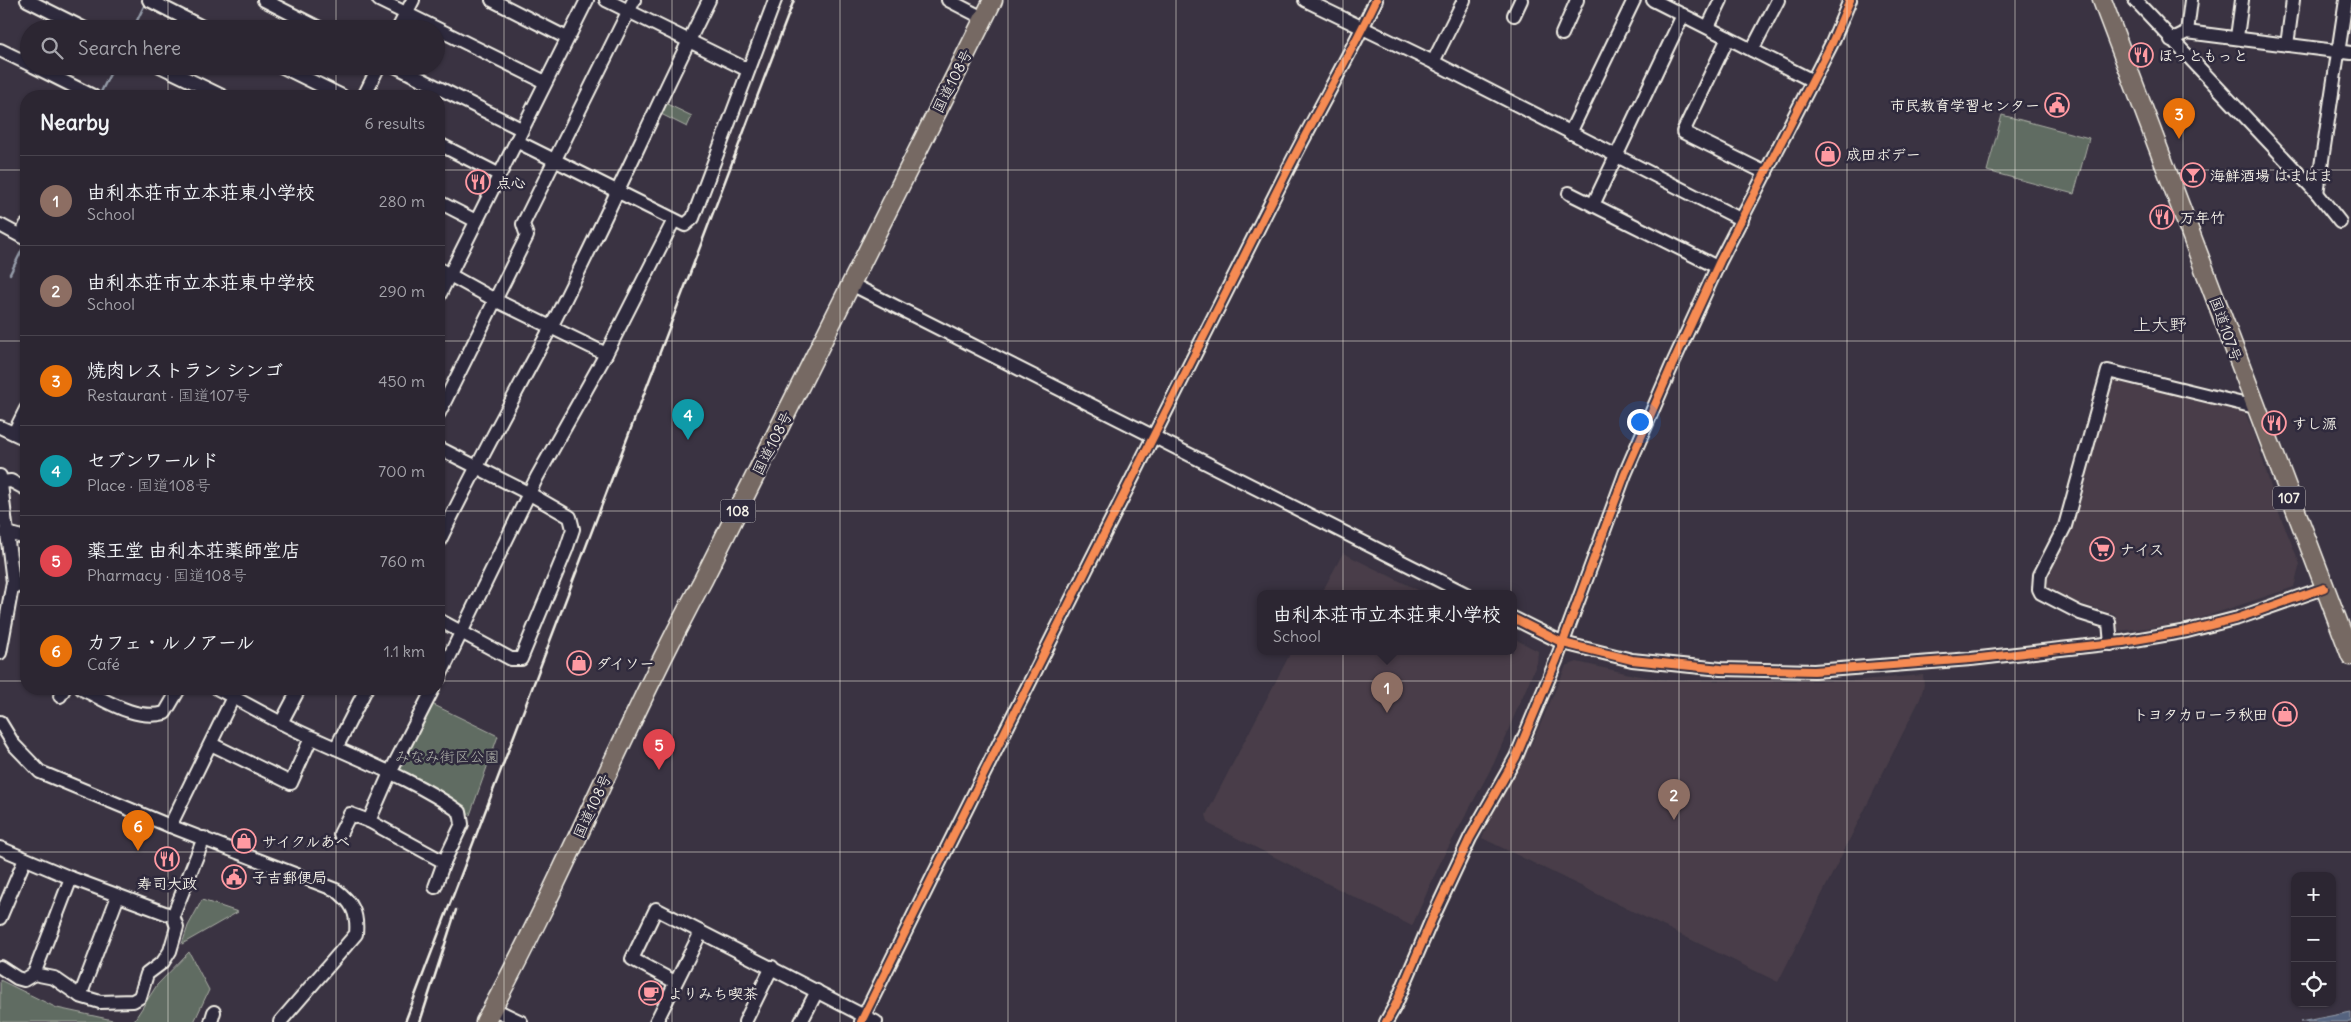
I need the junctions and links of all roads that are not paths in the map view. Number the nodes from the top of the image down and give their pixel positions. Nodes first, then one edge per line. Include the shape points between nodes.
1 (27, 0) edge
2 (149, 0) edge
3 (264, 0) edge
4 (379, 0) edge
5 (413, 0) edge
6 (492, 0) edge
7 (587, 0) edge
8 (606, 0) edge
9 (634, 0) edge
10 (709, 0) edge
11 (775, 0) edge
12 (948, 0) edge
13 (993, 0) edge
14 (1305, 0) edge
15 (1376, 0) edge
16 (1464, 0) edge
17 (1521, 0) edge
18 (1577, 0) edge
19 (1634, 0) edge
20 (1721, 0) edge
21 (1778, 0) edge
22 (1850, 0) edge
23 (2135, 0) edge
24 (2191, 0) edge
25 (2242, 0) edge
26 (2293, 0) edge
27 (2346, 0) edge
28 (1659, 1) edge
29 (2104, 1) edge
30 (628, 12) junction
31 (406, 14) junction
32 (1514, 15) dead end
33 (1683, 15) junction
34 (984, 18) junction
35 (67, 20) edge
36 (188, 20) edge
37 (303, 20) edge
38 (403, 20) edge
39 (418, 20) edge
40 (1708, 27) junction
41 (1363, 28) junction
42 (2187, 32) junction
43 (445, 33) edge
44 (1562, 34) dead end
45 (2237, 37) junction
46 (567, 38) junction
47 (1728, 38) junction
48 (2171, 40) junction
49 (689, 41) junction
50 (2287, 45) junction
51 (0, 50) edge
52 (1752, 50) junction
53 (2345, 52) edge
54 (20, 60) edge
55 (1433, 62) junction
56 (748, 70) junction
57 (51, 75) edge
58 (179, 75) edge
59 (299, 75) edge
60 (375, 75) edge
61 (413, 75) edge
62 (1813, 81) junction
63 (545, 82) junction
64 (81, 90) edge
65 (210, 90) edge
66 (330, 90) edge
67 (367, 90) edge
68 (443, 90) edge
69 (445, 91) edge
70 (522, 129) junction
71 (1570, 133) junction
72 (516, 141) junction
73 (445, 147) edge
74 (1616, 156) junction
75 (555, 160) junction
76 (1766, 173) junction
77 (498, 174) junction
78 (616, 191) junction
79 (1569, 193) dead end
80 (2317, 193) junction
81 (445, 205) edge
82 (1593, 205) junction
83 (674, 220) junction
84 (1742, 220) junction
85 (476, 221) junction
86 (2340, 222) dead end
87 (0, 225) edge
88 (20, 232) edge
89 (1717, 267) junction
90 (445, 270) edge
91 (445, 273) edge
92 (851, 284) junction
93 (495, 300) junction
94 (551, 326) junction
95 (606, 354) junction
96 (445, 401) edge
97 (2255, 407) junction
98 (20, 421) edge
99 (0, 427) edge
100 (14, 433) junction
101 (20, 436) edge
102 (1154, 438) junction
103 (445, 451) edge
104 (475, 468) junction
105 (0, 476) edge
106 (1, 482) edge
107 (20, 486) edge
108 (530, 494) junction
109 (445, 530) edge
110 (7, 533) junction
111 (20, 536) edge
112 (13, 582) junction
113 (20, 586) edge
114 (2324, 588) junction
115 (1458, 590) edge
116 (1517, 620) edge
117 (445, 623) edge
118 (463, 632) junction
119 (1563, 642) junction
120 (2111, 644) junction
121 (0, 653) edge
122 (2351, 656) edge
123 (445, 666) edge
124 (94, 695) edge
125 (175, 695) edge
126 (234, 695) edge
127 (238, 695) edge
128 (296, 695) edge
129 (363, 695) edge
130 (430, 695) edge
131 (0, 722) edge
132 (281, 723) junction
133 (312, 738) junction
134 (211, 744) junction
135 (336, 748) junction
136 (390, 773) junction
137 (369, 821) junction
138 (170, 826) junction
139 (340, 834) dead end
140 (204, 838) junction
141 (0, 848) edge
142 (24, 859) junction
143 (444, 862) junction
144 (71, 878) junction
145 (435, 886) dead end
146 (118, 896) junction
147 (173, 916) junction
148 (0, 918) edge
149 (701, 932) junction
150 (0, 967) edge
151 (772, 967) junction
152 (34, 974) junction
153 (675, 982) junction
154 (817, 991) junction
155 (80, 996) junction
156 (489, 1015) edge
157 (863, 1019) edge
158 (280, 1022) edge
159 (521, 1022) edge
160 (656, 1022) edge
161 (745, 1022) edge
162 (801, 1022) edge
163 (876, 1022) edge
164 (1386, 1022) edge

1 - 35 street
2 - 36 street
3 - 37 street
4 - 31 street
5 - 31 street
6 - 46 street
7 - 46 street
8 - 30 street
9 - 30 street
10 - 49 street
11 - 56 street
12 - 34 street
13 - 34 highway, 国道108号 / 108
14 - 41 street
15 - 41 street
16 - 55 street
17 - 32 street
18 - 44 street
19 - 71 street
20 - 40 street
21 - 52 street
22 - 62 street
23 - 48 street
24 - 42 street
25 - 45 street
26 - 50 street
27 - 53 street
28 - 33 street
29 - 97 highway, 国道107号 / 107
30 - 49 street
30 - 75 street
31 - 38 street
31 - 39 street
33 - 40 street
33 - 74 street
34 - 92 highway, 国道108号 / 108
40 - 47 street
41 - 55 street
41 - 102 street
42 - 45 street
42 - 48 street
43 - 63 street
45 - 50 street
46 - 63 street
47 - 52 street
47 - 76 street via 1684,132
48 - 80 street
49 - 56 street
49 - 78 street
50 - 53 street
51 - 54 street
52 - 62 street
53 - 80 street
55 - 71 street
56 - 83 street via 693,218 685,225
57 - 64 street
58 - 65 street
59 - 66 street
60 - 67 street
61 - 68 street
62 - 76 street
63 - 70 street
69 - 70 street
70 - 72 street
71 - 74 street
72 - 75 street
72 - 77 street
73 - 77 street
74 - 82 street
74 - 84 street
75 - 78 street
75 - 93 street via 523,224 527,236
76 - 84 street
77 - 85 street
78 - 83 street
78 - 94 street
79 - 82 street
80 - 86 street
81 - 85 street
82 - 89 street
83 - 95 street
84 - 89 street
85 - 90 street
87 - 88 street
89 - 119 street via 1625,474
91 - 93 street
92 - 102 street
92 - 156 highway, 国道108号 / 108 via 670,641
93 - 94 street
93 - 96 street
94 - 95 street
94 - 104 street
95 - 108 street via 536,477
97 - 114 highway, 国道107号 / 107
97 - 120 street via 2108,371 2065,526 2040,575 2039,584 2041,593 2080,613 2109,622
98 - 100 street
99 - 100 street
100 - 101 street
102 - 115 street
102 - 157 street via 1004,731
103 - 104 street
104 - 108 street
104 - 109 street
105 - 106 street
106 - 107 street via 11,481
106 - 110 street
108 - 118 street
108 - 118 street via 570,517 573,529 521,660 511,659
110 - 111 street
110 - 112 street
112 - 113 street
112 - 121 street
114 - 120 street via 2238,618
114 - 122 highway, 国道107号 / 107
116 - 119 street
117 - 118 street
118 - 123 street
119 - 120 street via 1632,660 1768,671 1971,659
119 - 164 street via 1516,757 1470,838
124 - 125 street via 132,713 154,716 164,713
126 - 134 street
127 - 132 street
128 - 132 street
129 - 135 street
130 - 136 street
131 - 138 street via 14,746 40,772
132 - 133 street
133 - 134 street via 291,783
133 - 135 street
134 - 138 street
135 - 136 street
136 - 137 street
136 - 143 street via 460,812 462,824
137 - 139 street via 350,814
137 - 143 street
138 - 140 street
140 - 147 street
140 - 158 street via 336,890 354,909 356,934
141 - 142 street
142 - 144 street
142 - 148 street
143 - 145 street
144 - 146 street
144 - 152 street
146 - 147 street
146 - 155 street
147 - 155 street via 177,927 170,950 163,962 147,974 140,997 133,1001 100,1002
149 - 151 street
149 - 153 street
149 - 153 street via 656,909 632,960
150 - 152 street via 24,980
151 - 154 street
151 - 161 street
152 - 155 street via 54,978
153 - 160 street
154 - 157 street
154 - 162 street
156 - 159 street
157 - 163 street

